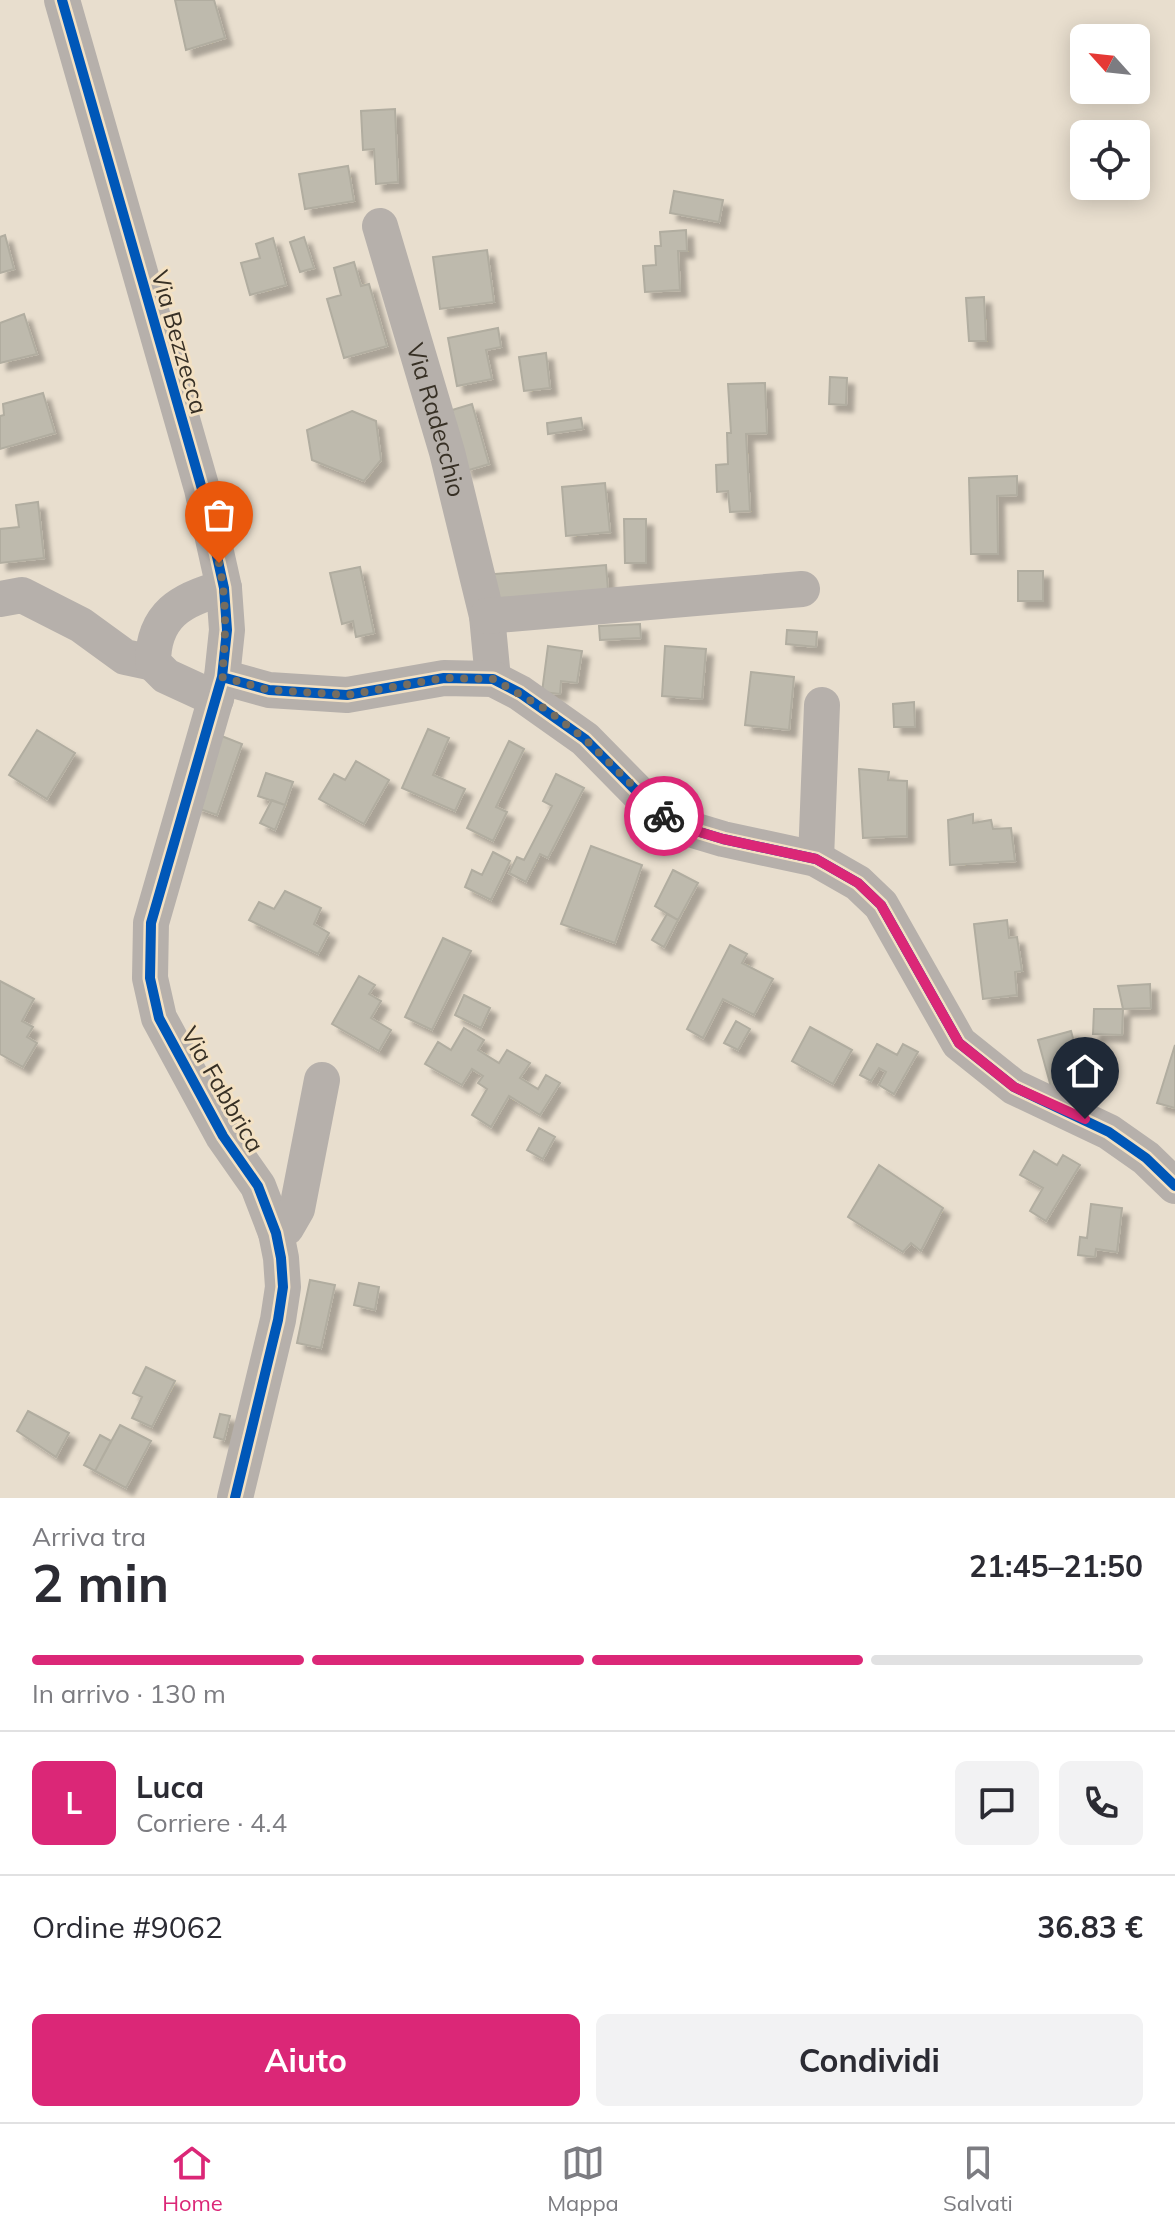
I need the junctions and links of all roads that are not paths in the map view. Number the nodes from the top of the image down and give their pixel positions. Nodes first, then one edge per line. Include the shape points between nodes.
1 (62, 0) edge
2 (380, 226) dead end
3 (224, 588) junction
4 (802, 589) dead end
5 (0, 599) edge
6 (487, 616) junction
7 (153, 663) junction
8 (493, 679) junction
9 (219, 688) junction
10 (822, 705) dead end
11 (816, 859) junction
12 (322, 1080) dead end
13 (1175, 1186) edge
14 (276, 1233) junction
15 (235, 1498) edge

1 - 3 street, Via Bezzecca via 202,489
2 - 6 street, Via Radecchio via 447,452
3 - 7 street via 198,595 168,613 153,645
3 - 9 street, Via Bezzecca via 227,630
4 - 6 street
5 - 7 street via 22,595 81,625 125,657
6 - 8 street, Via Radecchio
7 - 9 street via 166,676
8 - 9 street via 444,678 347,695
8 - 11 street via 585,739 671,821 723,839
9 - 14 street, Via Fabbrica via 151,923 150,978 159,1018 223,1136 258,1186
10 - 11 street
11 - 13 street via 858,883 881,905 959,1043 1014,1087 1109,1132
12 - 14 street via 297,1209 286,1228
14 - 15 street, Via Fabbrica via 281,1298

